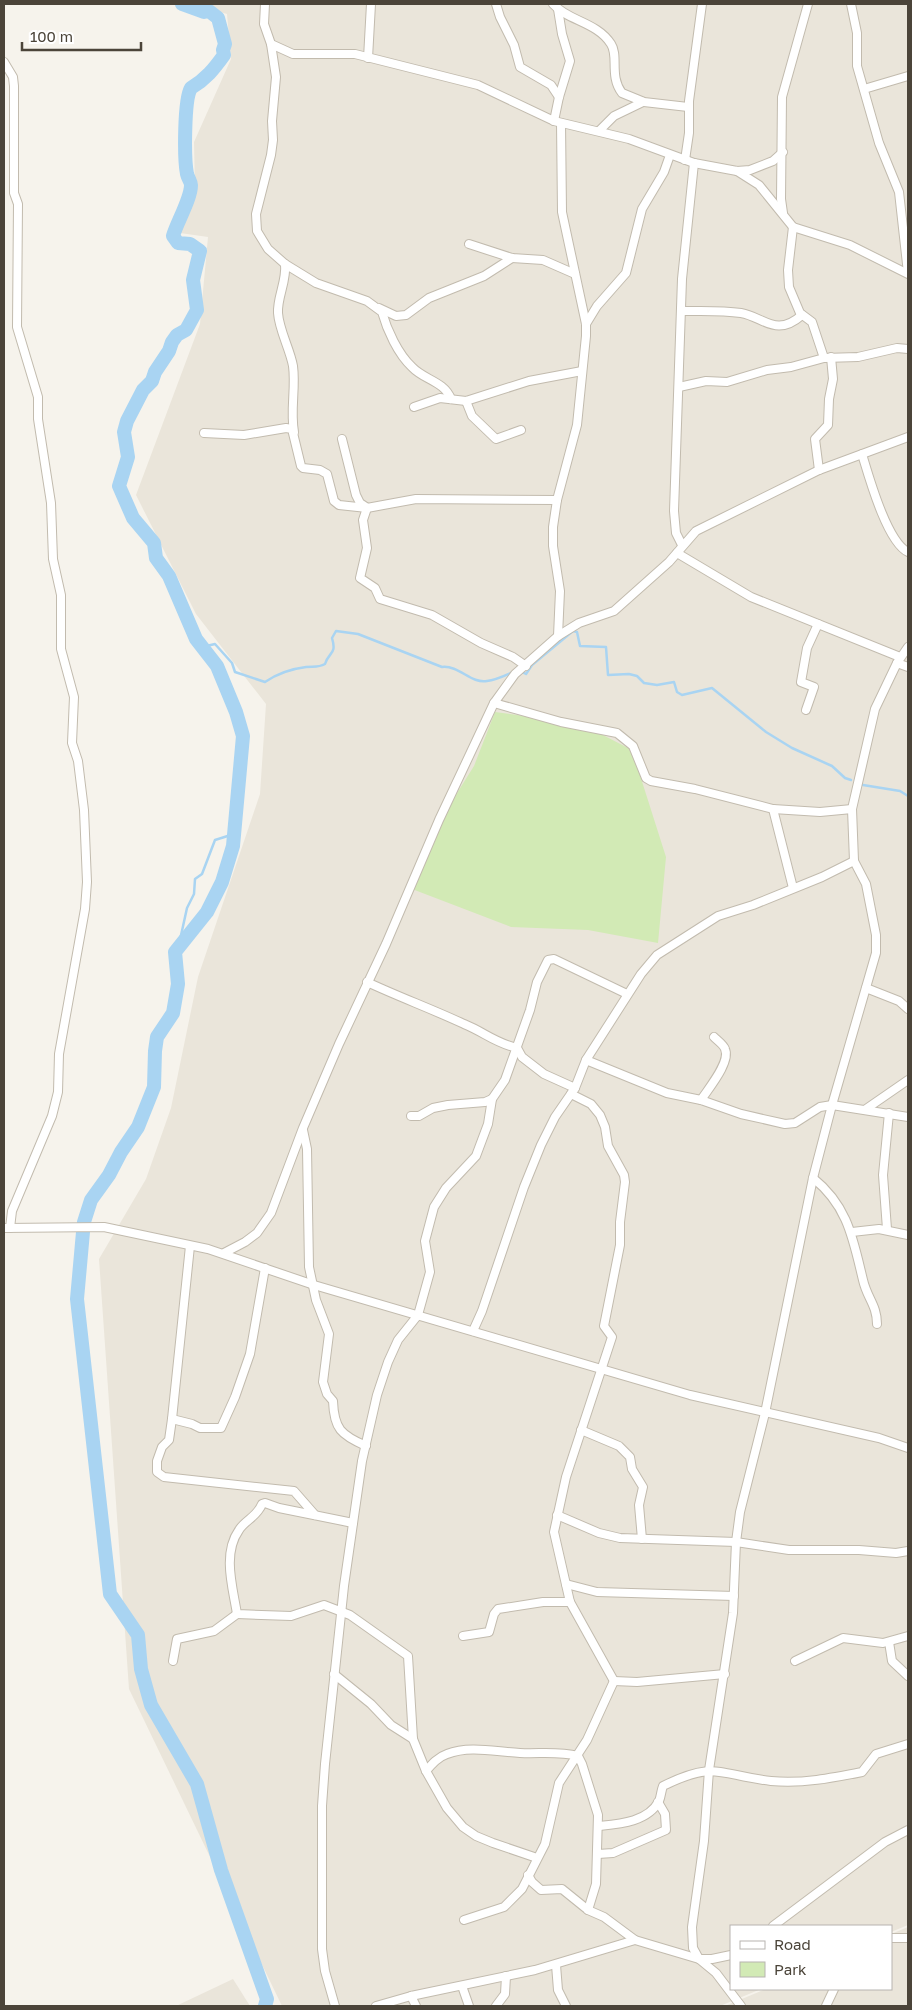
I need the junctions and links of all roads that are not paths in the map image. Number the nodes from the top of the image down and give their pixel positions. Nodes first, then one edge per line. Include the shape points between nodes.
1 (265, 4) edge
2 (370, 4) edge
3 (496, 4) edge
4 (702, 4) edge
5 (808, 4) edge
6 (851, 4) edge
7 (556, 6) edge
8 (271, 44) junction
9 (368, 58) junction
10 (4, 62) edge
11 (908, 76) edge
12 (864, 89) junction
13 (559, 97) junction
14 (644, 102) junction
15 (688, 107) junction
16 (558, 122) junction
17 (600, 130) junction
18 (783, 152) junction
19 (670, 155) junction
20 (685, 160) junction
21 (694, 163) junction
22 (737, 171) junction
23 (783, 213) junction
24 (793, 227) junction
25 (469, 244) dead end
26 (512, 258) junction
27 (285, 264) junction
28 (908, 273) edge
29 (575, 274) junction
30 (377, 306) junction
31 (681, 311) junction
32 (802, 315) junction
33 (586, 324) junction
34 (908, 349) edge
35 (827, 357) junction
36 (582, 371) junction
37 (679, 387) junction
38 (451, 399) junction
39 (466, 401) junction
40 (414, 407) dead end
41 (521, 430) dead end
42 (294, 432) junction
43 (204, 433) dead end
44 (908, 437) edge
45 (342, 439) dead end
46 (862, 454) junction
47 (819, 470) junction
48 (557, 500) junction
49 (367, 508) junction
50 (682, 545) junction
51 (908, 552) edge
52 (677, 553) junction
53 (818, 624) junction
54 (558, 636) junction
55 (908, 647) edge
56 (899, 660) junction
57 (526, 666) junction
58 (908, 667) edge
59 (494, 703) junction
60 (806, 710) dead end
61 (773, 809) junction
62 (852, 809) junction
63 (854, 861) junction
64 (793, 888) junction
65 (367, 982) junction
66 (866, 988) junction
67 (627, 994) junction
68 (908, 1009) edge
69 (714, 1037) dead end
70 (517, 1048) junction
71 (586, 1060) junction
72 (908, 1080) edge
73 (574, 1091) junction
74 (492, 1099) junction
75 (701, 1100) junction
76 (832, 1105) junction
77 (866, 1108) junction
78 (889, 1113) junction
79 (411, 1116) dead end
80 (908, 1117) edge
81 (303, 1128) junction
82 (813, 1178) junction
83 (7, 1228) edge
84 (887, 1229) junction
85 (852, 1232) junction
86 (908, 1234) edge
87 (190, 1246) junction
88 (224, 1253) junction
89 (265, 1268) junction
90 (314, 1285) junction
91 (418, 1315) junction
92 (877, 1324) dead end
93 (474, 1331) junction
94 (602, 1369) junction
95 (765, 1413) junction
96 (172, 1419) junction
97 (581, 1430) junction
98 (366, 1446) junction
99 (908, 1448) edge
100 (315, 1515) junction
101 (557, 1515) junction
102 (353, 1523) junction
103 (642, 1539) junction
104 (736, 1542) junction
105 (908, 1551) edge
106 (566, 1584) junction
107 (734, 1596) junction
108 (570, 1602) junction
109 (341, 1611) junction
110 (237, 1614) junction
111 (463, 1636) dead end
112 (908, 1636) edge
113 (889, 1642) junction
114 (173, 1661) dead end
115 (795, 1661) dead end
116 (334, 1674) junction
117 (725, 1674) junction
118 (908, 1676) edge
119 (614, 1681) junction
120 (413, 1739) junction
121 (908, 1744) edge
122 (578, 1756) junction
123 (709, 1770) junction
124 (426, 1771) junction
125 (658, 1802) junction
126 (599, 1826) junction
127 (908, 1830) edge
128 (598, 1854) junction
129 (537, 1858) junction
130 (528, 1874) junction
131 (588, 1910) junction
132 (464, 1920) dead end
133 (774, 1925) edge
134 (892, 1938) edge
135 (908, 1938) edge
136 (635, 1940) junction
137 (730, 1955) edge
138 (699, 1959) junction
139 (556, 1965) junction
140 (506, 1976) junction
141 (462, 1986) junction
142 (834, 1990) edge
143 (411, 1996) junction
144 (335, 2006) edge
145 (376, 2006) edge
146 (416, 2006) edge
147 (469, 2006) edge
148 (496, 2006) edge
149 (566, 2006) edge
150 (741, 2006) edge
151 (826, 2006) edge

1 - 8 street via 264,24
2 - 9 street
3 - 13 street via 520,67 551,85
4 - 15 street
5 - 18 street via 782,97
6 - 12 street via 857,33 856,60
7 - 13 street via 570,61
7 - 14 street via 605,36 614,50 613,68 618,89 627,97
8 - 9 street via 293,54 346,54
8 - 27 street via 276,72 272,147 256,226 261,241
9 - 16 street via 478,84
10 - 83 street via 13,77 14,86 14,193 18,204 17,327 38,397 38,419 51,503 53,559 61,595 60,649 74,697 72,743 78,761 84,810 87,882 59,1054 58,1092 52,1116
11 - 12 street
12 - 28 street via 879,143 899,192
13 - 16 street
14 - 15 street
14 - 17 street via 614,116
15 - 20 street
16 - 17 street
16 - 29 street via 561,200
17 - 19 street
18 - 22 street via 761,167
18 - 23 street
19 - 20 street
19 - 33 street via 642,209 626,274 597,306
20 - 21 street
21 - 22 street
21 - 31 street
22 - 23 street via 759,184
23 - 24 street
24 - 28 street via 850,245
24 - 32 street via 789,287
25 - 26 street
26 - 29 street via 543,260
26 - 30 street via 484,276 429,298 406,315 396,316
27 - 30 street via 324,287
27 - 42 street via 278,311 292,364
29 - 33 street
30 - 38 street via 404,357 413,368 446,388
31 - 32 street via 738,312 772,325 791,322
31 - 37 street
32 - 35 street via 812,322
33 - 36 street
34 - 35 street via 897,348 858,357
35 - 37 street via 727,382 706,381
35 - 47 street via 833,379 828,425 815,439
36 - 39 street via 529,381
36 - 48 street via 577,425
37 - 50 street via 674,511 676,533
38 - 39 street
38 - 40 street via 440,398
39 - 41 street via 472,416 496,439
42 - 43 street via 286,428 244,435
42 - 49 street via 301,466 327,474 336,503
44 - 46 street
45 - 49 street via 356,495
46 - 47 street
46 - 51 street via 876,499 892,532
47 - 50 street via 728,513 696,531
48 - 49 street via 416,499
48 - 54 street via 552,536 560,591
49 - 57 street via 363,520 367,548 360,578 375,588 380,599 432,615
50 - 52 street
52 - 53 street via 750,597
52 - 54 street via 614,611 579,623
53 - 56 street
53 - 60 street via 807,648 801,682 814,688
54 - 57 street
55 - 56 street
56 - 58 street
56 - 62 street via 875,709
57 - 59 street via 511,679
59 - 61 street via 561,722 617,733 632,746 646,778 651,781
59 - 65 street
61 - 62 street via 810,812
61 - 64 street
62 - 63 street
63 - 64 street
63 - 66 street via 866,884 876,935 876,953
64 - 67 street via 718,916 674,943 657,955
65 - 70 street via 470,1026 500,1044
65 - 81 street
66 - 68 street via 898,1001
66 - 76 street
67 - 70 street via 571,966 548,960 537,982
67 - 71 street
69 - 75 street via 726,1049 726,1055 722,1069
70 - 73 street via 522,1057 544,1074
70 - 74 street via 505,1080
71 - 73 street
71 - 75 street via 648,1086
72 - 77 street
73 - 93 street via 555,1117 527,1179
73 - 94 street via 600,1115 608,1146 625,1182 620,1245 604,1326 612,1337
74 - 79 street via 433,1108 419,1116
74 - 91 street via 488,1124 476,1156 446,1188 434,1207 425,1241 430,1272
75 - 76 street via 785,1124 795,1123 820,1107
76 - 77 street
76 - 82 street
77 - 78 street
78 - 80 street
78 - 84 street via 883,1175
81 - 88 street via 265,1224 245,1242
81 - 90 street via 307,1149 309,1267
82 - 85 street via 831,1193
82 - 95 street
83 - 87 street via 104,1227
84 - 85 street
84 - 86 street
85 - 92 street via 863,1280 876,1307
87 - 88 street
87 - 96 street
88 - 89 street
89 - 90 street
89 - 96 street via 250,1354 221,1428 200,1428
90 - 91 street
90 - 98 street via 329,1334 323,1382 327,1394 334,1401 334,1416 339,1430
91 - 93 street
91 - 98 street via 398,1340 388,1362
93 - 94 street
94 - 95 street
94 - 97 street
95 - 99 street via 879,1438
95 - 104 street via 749,1472
96 - 100 street via 169,1440 162,1447 157,1461 157,1472 164,1476 264,1489 283,1488 294,1491
97 - 101 street
97 - 103 street via 619,1446 630,1457 632,1469 643,1487 639,1505
98 - 102 street
100 - 102 street
100 - 110 street via 266,1503 239,1528 229,1552
101 - 103 street via 610,1537
101 - 106 street via 554,1532
102 - 109 street
103 - 104 street
104 - 105 street via 789,1550
104 - 107 street
106 - 107 street via 597,1592
106 - 108 street
107 - 117 street
108 - 111 street via 533,1603 498,1609 489,1632
108 - 119 street
109 - 110 street via 324,1605 291,1616
109 - 116 street
109 - 120 street via 408,1656
110 - 114 street via 214,1631 177,1639
112 - 113 street
113 - 115 street via 843,1638
113 - 118 street via 892,1661
116 - 120 street via 391,1725
116 - 144 street via 322,1806 321,1892 323,1961
117 - 119 street
117 - 123 street
119 - 122 street
120 - 124 street
121 - 123 street via 876,1754 862,1772 814,1782 771,1780
122 - 124 street via 494,1749 454,1751 439,1758
122 - 126 street via 596,1803
122 - 129 street via 559,1783 545,1844
123 - 125 street via 688,1774 664,1786
123 - 138 street via 704,1841 692,1927 693,1948
124 - 129 street via 447,1808 463,1827 476,1836
125 - 126 street via 642,1817
125 - 128 street via 665,1814 666,1830 613,1853
126 - 128 street
127 - 133 street via 885,1842
128 - 131 street via 596,1884
129 - 130 street
130 - 131 street via 541,1890 562,1889
130 - 132 street via 522,1889 504,1907
131 - 136 street via 604,1917
134 - 135 street
136 - 138 street
136 - 139 street
137 - 138 street
138 - 150 street via 716,1974
139 - 140 street
139 - 149 street via 558,1990
140 - 141 street
140 - 148 street via 505,1994
141 - 143 street
141 - 147 street
142 - 151 street
143 - 145 street
143 - 146 street

